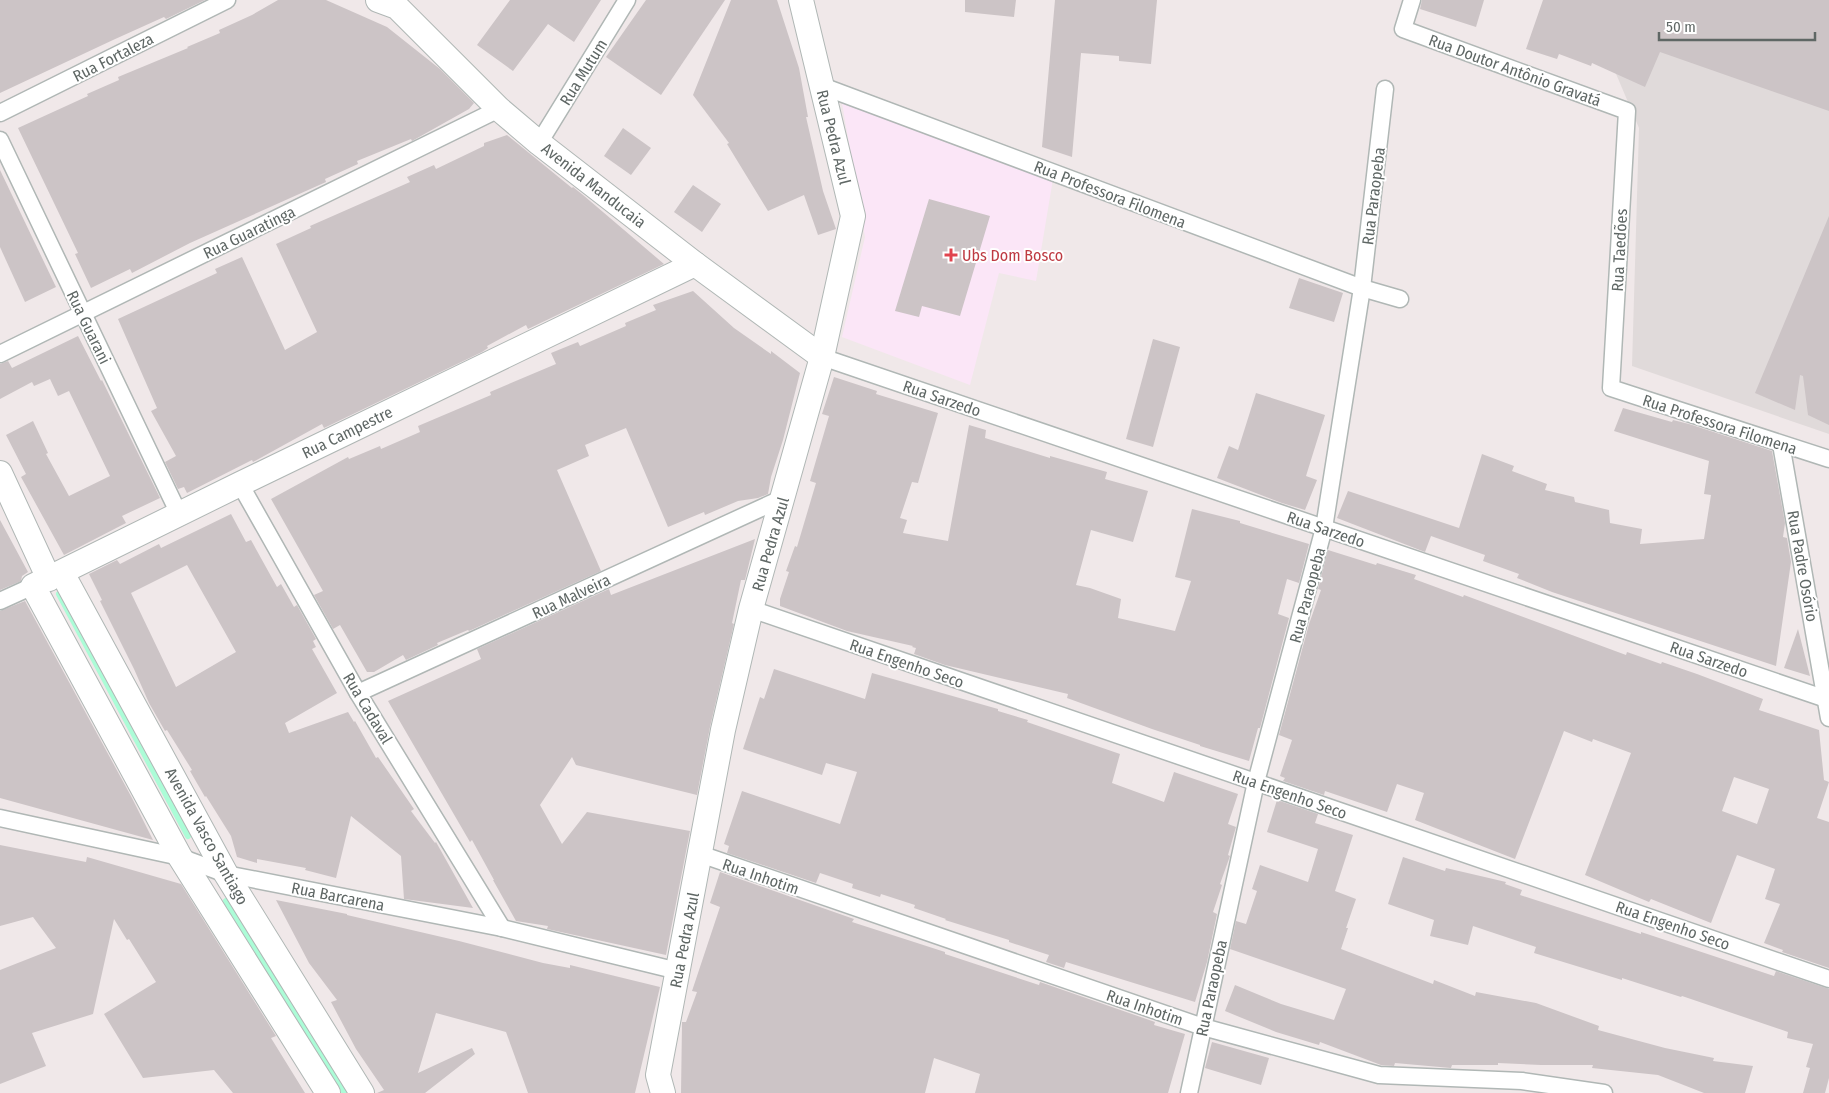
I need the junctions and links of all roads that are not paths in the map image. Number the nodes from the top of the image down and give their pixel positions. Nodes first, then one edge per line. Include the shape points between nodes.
1 (227, 0) edge
2 (627, 0) edge
3 (801, 0) edge
4 (1412, 0) edge
5 (392, 2) edge
6 (822, 86) junction
7 (1385, 89) dead end
8 (498, 109) junction
9 (1627, 111) joint
10 (0, 113) edge
11 (0, 140) edge
12 (539, 143) junction
13 (695, 264) junction
14 (1362, 288) junction
15 (1400, 299) dead end
16 (83, 314) junction
17 (0, 354) edge
18 (822, 357) junction
19 (1611, 388) joint
20 (1781, 444) junction
21 (1829, 459) edge
22 (0, 473) edge
23 (240, 484) junction
24 (783, 498) junction
25 (179, 514) junction
26 (1324, 528) junction
27 (48, 580) junction
28 (0, 601) edge
29 (751, 609) junction
30 (358, 693) junction
31 (1828, 700) edge
32 (1829, 718) edge
33 (1256, 782) junction
34 (0, 818) edge
35 (700, 854) junction
36 (180, 857) junction
37 (226, 874) junction
38 (502, 928) junction
39 (678, 971) junction
40 (1829, 979) edge
41 (1203, 1027) junction
42 (328, 1093) edge
43 (362, 1093) edge
44 (663, 1093) edge
45 (1189, 1093) edge
46 (1604, 1093) edge

1 - 10 street, Rua Fortaleza
2 - 12 street, Rua Mutum
3 - 6 street, Rua Pedra Azul
4 - 9 street, Rua Doutor Antônio Gravatá via 1403,29
5 - 8 street, Avenida Manducaia
6 - 14 street, Rua Professora Filomena
6 - 18 street, Rua Pedra Azul via 853,216
7 - 14 street, Rua Paraopeba
8 - 12 street, Avenida Manducaia
8 - 16 street, Rua Guaratinga
9 - 19 street, Rua Taedões
11 - 16 street, Rua Guarani
12 - 13 street, Avenida Manducaia
13 - 18 street, Avenida Manducaia
13 - 23 street, Rua Campestre
14 - 15 street, Rua Professora Filomena
14 - 26 street, Rua Paraopeba
16 - 17 street, Rua Guaratinga
16 - 25 street, Rua Guarani
18 - 24 street, Rua Pedra Azul
18 - 26 street, Rua Sarzedo
19 - 20 street, Rua Professora Filomena
20 - 21 street, Rua Professora Filomena
20 - 31 street, Rua Padre Osório
22 - 27 street, Avenida Vasco Santiago
23 - 25 street, Rua Campestre
23 - 30 street, Rua Cadaval
24 - 29 street, Rua Pedra Azul
24 - 30 street, Rua Malveira
25 - 27 street, Rua Campestre
26 - 31 street, Rua Sarzedo
26 - 33 street, Rua Paraopeba
27 - 28 street, Rua Campestre
27 - 36 street, Avenida Vasco Santiago
27 - 37 street, Avenida Vasco Santiago
29 - 33 street, Rua Engenho Seco
29 - 35 street, Rua Pedra Azul via 723,730
30 - 38 street, Rua Cadaval
31 - 32 street, Rua Padre Osório
33 - 40 street, Rua Engenho Seco
33 - 41 street, Rua Paraopeba
34 - 36 street, Rua Barcarena
35 - 39 street, Rua Pedra Azul
35 - 41 street, Rua Inhotim
36 - 37 street, Rua Barcarena
36 - 42 street, Avenida Vasco Santiago
37 - 38 street, Rua Barcarena
37 - 43 street, Avenida Vasco Santiago
38 - 39 street, Rua Barcarena
39 - 44 street, Rua Pedra Azul via 658,1075
41 - 45 street, Rua Paraopeba
41 - 46 street, Rua Inhotim via 1379,1075 1522,1081

